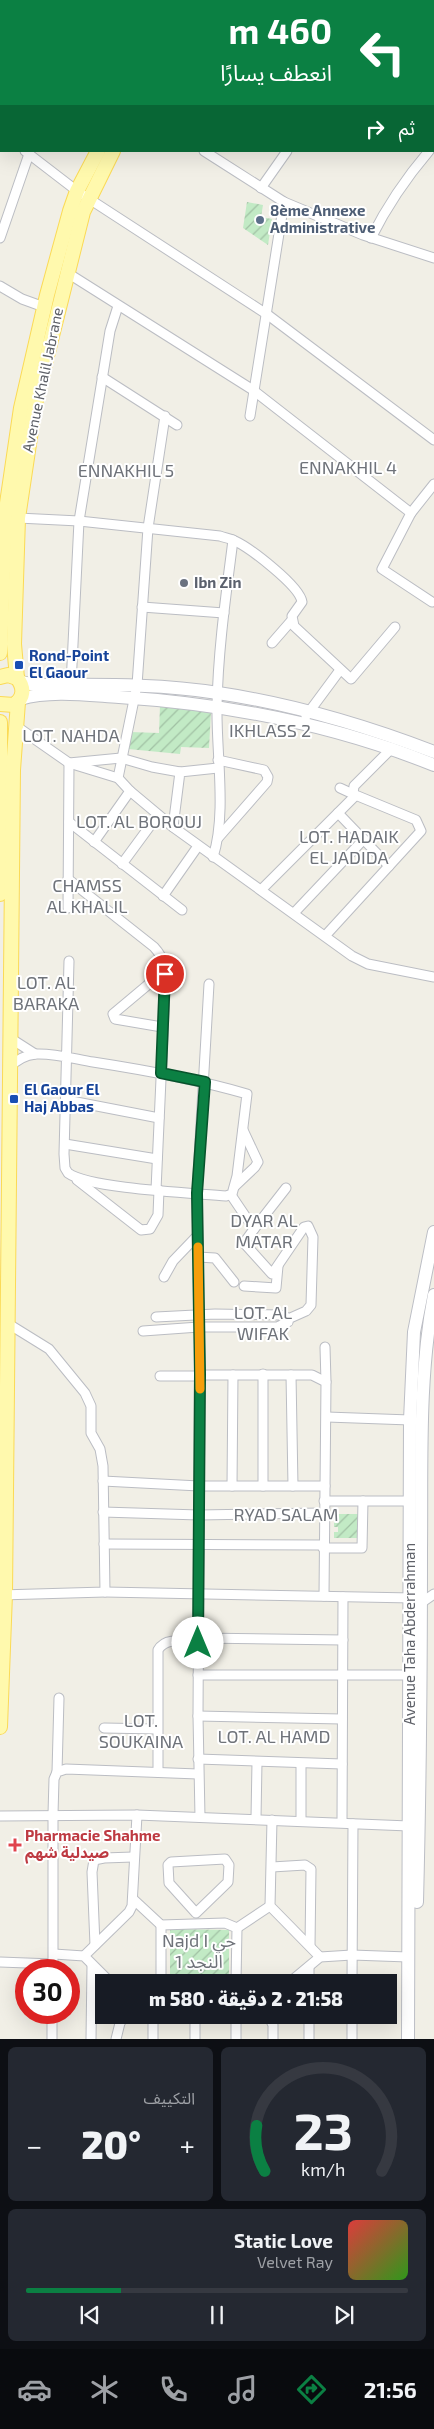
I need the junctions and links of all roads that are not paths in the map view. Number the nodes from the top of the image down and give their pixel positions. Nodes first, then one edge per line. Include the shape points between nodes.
1 (98, 152) edge
2 (112, 152) edge
3 (206, 152) edge
4 (286, 152) edge
5 (428, 152) edge
6 (27, 153) edge
7 (261, 188) junction
8 (83, 194) junction
9 (284, 202) junction
10 (4, 211) edge
11 (0, 238) edge
12 (371, 238) junction
13 (434, 258) edge
14 (66, 272) junction
15 (0, 286) edge
16 (118, 306) junction
17 (44, 307) junction
18 (268, 315) junction
19 (102, 377) junction
20 (253, 390) junction
21 (165, 416) junction
22 (250, 416) dead end
23 (178, 425) dead end
24 (434, 440) edge
25 (434, 484) edge
26 (411, 513) junction
27 (8, 517) edge
28 (79, 521) junction
29 (148, 528) junction
30 (233, 540) junction
31 (432, 602) dead end
32 (142, 607) junction
33 (224, 613) junction
34 (292, 620) junction
35 (395, 627) dead end
36 (272, 643) dead end
37 (0, 653) edge
38 (340, 670) junction
39 (0, 677) edge
40 (19, 680) junction
41 (71, 685) junction
42 (137, 685) junction
43 (217, 692) junction
44 (134, 698) junction
45 (19, 700) junction
46 (0, 704) edge
47 (217, 706) junction
48 (305, 717) junction
49 (0, 722) edge
50 (16, 726) junction
51 (392, 748) junction
52 (434, 752) edge
53 (121, 758) junction
54 (70, 763) junction
55 (218, 764) junction
56 (434, 765) edge
57 (180, 772) junction
58 (118, 778) junction
59 (340, 788) dead end
60 (130, 791) junction
61 (354, 795) junction
62 (338, 813) junction
63 (158, 815) junction
64 (69, 822) junction
65 (173, 827) junction
66 (364, 839) junction
67 (217, 840) junction
68 (94, 842) junction
69 (198, 846) junction
70 (213, 857) junction
71 (122, 864) junction
72 (389, 866) junction
73 (68, 879) junction
74 (261, 890) junction
75 (0, 894) edge
76 (163, 896) junction
77 (68, 908) dead end
78 (182, 910) dead end
79 (294, 913) junction
80 (325, 936) junction
81 (69, 961) dead end
82 (434, 977) edge
83 (165, 984) junction
84 (209, 984) dead end
85 (162, 1027) junction
86 (10, 1038) junction
87 (36, 1054) junction
88 (67, 1058) junction
89 (9, 1068) junction
90 (161, 1073) junction
91 (205, 1082) junction
92 (66, 1100) junction
93 (158, 1118) junction
94 (243, 1130) junction
95 (64, 1144) junction
96 (157, 1159) junction
97 (73, 1177) junction
98 (235, 1186) junction
99 (286, 1188) dead end
100 (158, 1190) junction
101 (197, 1193) junction
102 (231, 1195) junction
103 (254, 1229) junction
104 (434, 1232) edge
105 (198, 1236) junction
106 (198, 1257) junction
107 (278, 1265) junction
108 (164, 1276) dead end
109 (234, 1282) dead end
110 (244, 1286) dead end
111 (434, 1296) edge
112 (5, 1315) edge
113 (199, 1315) junction
114 (156, 1318) dead end
115 (288, 1319) junction
116 (199, 1327) junction
117 (143, 1331) dead end
118 (325, 1347) dead end
119 (263, 1374) junction
120 (291, 1374) junction
121 (200, 1375) junction
122 (233, 1375) junction
123 (160, 1376) dead end
124 (326, 1382) junction
125 (327, 1418) junction
126 (410, 1420) junction
127 (103, 1481) junction
128 (199, 1486) junction
129 (232, 1486) junction
130 (263, 1486) junction
131 (293, 1486) junction
132 (325, 1486) junction
133 (324, 1501) junction
134 (363, 1501) junction
135 (410, 1501) junction
136 (103, 1512) junction
137 (323, 1513) junction
138 (199, 1515) junction
139 (104, 1544) junction
140 (199, 1545) junction
141 (323, 1547) junction
142 (105, 1592) junction
143 (2, 1594) edge
144 (198, 1594) junction
145 (434, 1594) edge
146 (324, 1596) junction
147 (343, 1597) junction
148 (417, 1600) junction
149 (198, 1640) junction
150 (343, 1640) junction
151 (198, 1675) junction
152 (410, 1675) junction
153 (343, 1676) junction
154 (59, 1698) dead end
155 (198, 1716) junction
156 (342, 1719) junction
157 (0, 1727) edge
158 (104, 1728) dead end
159 (157, 1729) junction
160 (198, 1759) junction
161 (257, 1762) junction
162 (301, 1764) junction
163 (342, 1764) junction
164 (58, 1772) junction
165 (158, 1772) junction
166 (198, 1774) junction
167 (53, 1814) junction
168 (137, 1815) junction
169 (0, 1816) edge
170 (200, 1817) junction
171 (256, 1818) junction
172 (272, 1820) junction
173 (301, 1820) junction
174 (342, 1822) junction
175 (353, 1824) junction
176 (409, 1826) junction
177 (133, 1857) junction
178 (272, 1867) junction
179 (133, 1899) junction
180 (270, 1906) junction
181 (196, 1914) junction
182 (198, 1923) junction
183 (161, 1925) junction
184 (237, 1928) junction
185 (95, 1946) junction
186 (310, 1946) junction
187 (352, 1955) junction
188 (84, 1956) junction
189 (320, 1957) junction
190 (408, 1957) junction
191 (54, 1959) edge
192 (71, 1959) edge
193 (0, 1962) edge
194 (15, 1962) edge
195 (92, 1966) junction
196 (309, 1967) junction
197 (101, 1974) edge
198 (161, 1974) edge
199 (236, 1974) edge
200 (300, 1974) edge
201 (309, 1974) edge
202 (352, 1974) edge
203 (52, 2024) edge
204 (120, 2024) edge
205 (153, 2024) edge
206 (196, 2024) edge
207 (236, 2024) edge
208 (272, 2024) edge
209 (309, 2024) edge
210 (352, 2024) edge
211 (52, 2039) edge
212 (91, 2039) edge
213 (116, 2039) edge
214 (154, 2039) edge
215 (195, 2039) edge
216 (236, 2039) edge
217 (273, 2039) edge
218 (309, 2039) edge
219 (352, 2039) edge
220 (408, 2039) edge
221 (415, 2039) edge

1 - 8 main road, Avenue Khalil Jabrane
2 - 8 main road, Avenue Khalil Jabrane
3 - 7 street
4 - 7 street
5 - 12 street via 388,206
6 - 8 street
6 - 10 street
7 - 9 street
8 - 14 main road, Avenue Khalil Jabrane
8 - 17 main road, Avenue Khalil Jabrane
8 - 18 street
9 - 12 street
9 - 18 street
10 - 11 street
12 - 13 street
14 - 16 street
14 - 27 main road, Avenue Khalil Jabrane
15 - 17 street
16 - 19 street
16 - 20 street
17 - 27 main road, Avenue Khalil Jabrane via 16,432
18 - 20 street
18 - 24 street
19 - 21 street
19 - 28 street
20 - 22 street
20 - 26 street
21 - 23 street
21 - 29 street
25 - 26 street
26 - 31 street via 382,569
27 - 28 street
27 - 37 main road, Avenue Khalil Jabrane
27 - 40 main road, Avenue Khalil Jabrane via 14,644
28 - 29 street
28 - 41 street
29 - 30 street
29 - 32 street
30 - 33 street
30 - 34 street via 259,557 301,597 302,602
32 - 33 street
32 - 42 street
33 - 43 street
34 - 36 street
34 - 38 street via 300,634
35 - 38 street via 350,679
38 - 48 street
39 - 40 main road via 8,675
40 - 41 street
40 - 45 main road, Avenue Khalil Jabrane via 23,692
41 - 42 street
42 - 43 street
42 - 44 street
43 - 47 street
43 - 48 street
44 - 45 street via 36,695
44 - 47 street
44 - 53 street
45 - 46 main road via 9,706
45 - 50 main road
47 - 48 street
47 - 55 street
48 - 51 street
48 - 52 street via 359,726
49 - 75 main road
50 - 54 street
50 - 86 main road
51 - 56 street
51 - 61 street via 354,786
53 - 54 street
53 - 57 street
53 - 58 street
54 - 58 street
54 - 64 street
55 - 57 street
55 - 67 street
55 - 67 street via 264,770 268,777
57 - 65 street
58 - 60 street
59 - 61 street
60 - 63 street
60 - 68 street
61 - 62 street
61 - 72 street via 419,823 419,835
62 - 66 street
62 - 74 street
63 - 65 street
63 - 71 street
64 - 68 street
64 - 73 street
65 - 69 street
66 - 72 street
66 - 79 street
67 - 70 street
68 - 71 street
69 - 70 street
69 - 76 street
70 - 74 street
71 - 76 street
72 - 80 street
73 - 77 street
73 - 83 street via 154,947 164,964
74 - 79 street
76 - 78 street
79 - 80 street
80 - 82 street via 368,964
81 - 88 street
83 - 85 street
83 - 85 street via 162,977 156,978 113,1016 130,1023
84 - 91 street
85 - 90 street
86 - 87 street
86 - 89 main road
87 - 88 street
87 - 89 street via 21,1058
88 - 90 street
88 - 92 street
89 - 112 main road
90 - 91 street
90 - 93 street
91 - 94 street via 247,1094
91 - 101 street
92 - 93 street
92 - 95 street
93 - 96 street
94 - 98 street
94 - 98 street via 258,1162
95 - 96 street
95 - 97 street via 65,1168
96 - 100 street
97 - 100 street
97 - 100 street via 141,1230 150,1229 158,1215
98 - 102 street
99 - 103 street
100 - 101 street
101 - 102 street
101 - 105 street
102 - 103 street
103 - 107 street via 244,1243 272,1274
104 - 126 street, Avenue Taha Abderrahman via 414,1332
105 - 106 street
105 - 108 street via 173,1261
106 - 109 street via 215,1258
106 - 113 street
107 - 110 street via 276,1288
107 - 115 street via 302,1229 308,1226 313,1237 311,1305 306,1311
111 - 148 street, Avenue Taha Abderrahman via 427,1334
112 - 127 street via 49,1349 85,1393 91,1406 91,1433 102,1457
112 - 143 main road
113 - 114 street
113 - 115 street via 280,1315
113 - 116 street
115 - 116 street via 287,1324 278,1327
116 - 117 street
116 - 121 street
118 - 124 street
119 - 120 street
119 - 122 street
119 - 130 street
120 - 124 street via 312,1375
120 - 131 street
121 - 122 street
121 - 123 street
121 - 128 street
122 - 129 street
124 - 125 street
125 - 126 street
125 - 132 street
126 - 135 street, Avenue Taha Abderrahman
127 - 128 street
127 - 136 street
128 - 129 street
128 - 138 street
129 - 130 street
130 - 131 street
131 - 132 street
132 - 133 street
133 - 134 street
133 - 137 street
134 - 135 street
134 - 141 street via 362,1548
135 - 148 street, Avenue Taha Abderrahman
136 - 138 street
136 - 139 street
137 - 138 street
137 - 141 street
138 - 140 street
139 - 140 street
139 - 142 street
140 - 141 street
140 - 144 street
141 - 146 street
142 - 143 street
142 - 144 street
143 - 157 main road
144 - 146 street
144 - 149 street
145 - 148 street
146 - 147 street
147 - 148 street
147 - 150 street
148 - 152 street, Avenue Taha Abderrahman
148 - 221 street, Avenue Taha Abderrahman
149 - 150 street
149 - 151 street
149 - 159 street via 169,1641 161,1644 158,1650
150 - 153 street
151 - 153 street
151 - 155 street
152 - 153 street
152 - 176 street, Avenue Taha Abderrahman
153 - 156 street
154 - 164 street
155 - 156 street
155 - 160 street
156 - 163 street
158 - 159 street
159 - 165 street
160 - 161 street
160 - 166 street
161 - 162 street
161 - 171 street
162 - 163 street
162 - 173 street
163 - 174 street
164 - 165 street via 66,1769
164 - 167 street via 54,1778
165 - 166 street
166 - 170 street
167 - 168 street
167 - 169 street
167 - 191 street
168 - 170 street
168 - 177 street
170 - 171 street
171 - 172 street
172 - 173 street
172 - 178 street
173 - 174 street
174 - 175 street
175 - 176 street
175 - 187 street
176 - 190 street, Avenue Taha Abderrahman
177 - 179 street
177 - 185 street via 94,1860
178 - 180 street
178 - 186 street via 306,1865 311,1869
179 - 183 street
179 - 185 street via 130,1912
180 - 184 street
180 - 186 street
181 - 181 street via 228,1882 229,1865 225,1859 171,1862 168,1865 169,1883
181 - 182 street
182 - 183 street
182 - 184 street via 225,1923
183 - 198 street
184 - 199 street
185 - 188 street
186 - 189 street
187 - 189 street
187 - 190 street
187 - 202 street
188 - 192 street
188 - 195 street
189 - 196 street
190 - 220 street, Avenue Taha Abderrahman
193 - 194 street
195 - 197 street
195 - 212 street
196 - 200 street
196 - 201 street
203 - 211 street
204 - 213 street
205 - 214 street
206 - 215 street
207 - 216 street
208 - 217 street
209 - 218 street
210 - 219 street

